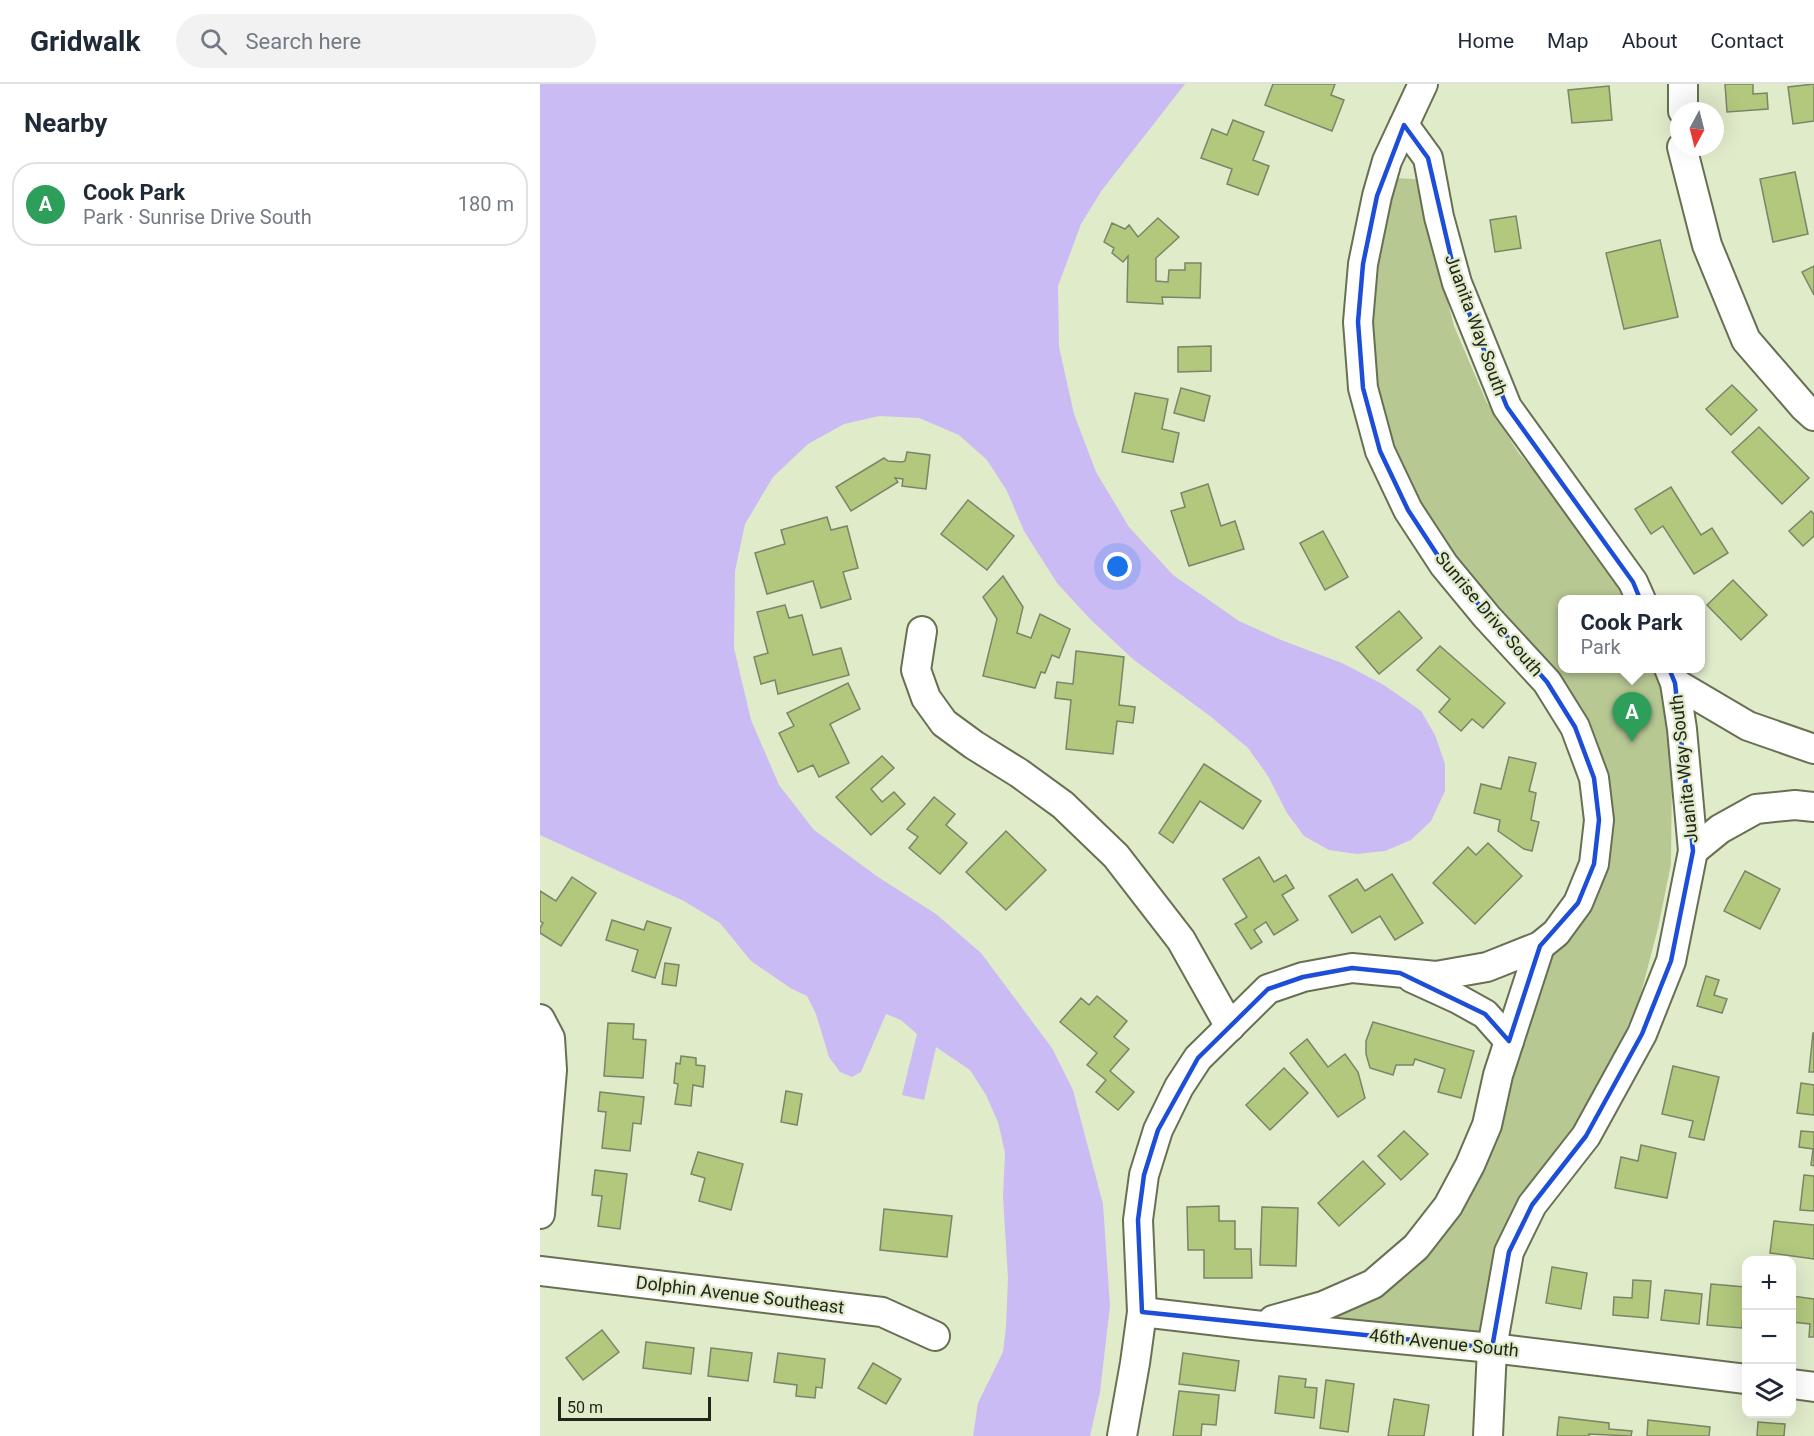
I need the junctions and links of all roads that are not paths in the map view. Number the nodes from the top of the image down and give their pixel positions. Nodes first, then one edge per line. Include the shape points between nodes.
1 (1423, 84) edge
2 (1683, 84) edge
3 (1683, 102) edge
4 (1404, 126) junction
5 (1684, 156) edge
6 (1814, 416) edge
7 (1639, 595) edge
8 (922, 631) dead end
9 (1672, 676) edge
10 (1814, 749) edge
11 (1814, 807) edge
12 (1693, 851) junction
13 (1540, 946) junction
14 (1400, 973) junction
15 (540, 1019) edge
16 (1230, 1028) junction
17 (1509, 1041) junction
18 (540, 1214) edge
19 (540, 1271) edge
20 (1142, 1312) junction
21 (1253, 1325) junction
22 (935, 1336) dead end
23 (1492, 1348) junction
24 (1742, 1379) edge
25 (1796, 1385) edge
26 (1814, 1387) edge
27 (1122, 1436) edge
28 (1488, 1436) edge

1 - 4 street, Sunrise Drive South
2 - 3 street
4 - 7 street, Juanita Way South via 1428,158 1457,283 1507,408
4 - 13 street, Sunrise Drive South via 1387,161 1363,264 1358,322 1363,388 1380,451 1408,510 1444,565 1547,682 1575,727 1594,778 1599,820 1594,864 1578,903 1556,933
5 - 6 street via 1707,245 1746,340
8 - 16 street via 916,670 926,698 944,723 1063,805 1116,856 1181,940
9 - 10 street via 1748,726
9 - 12 street, Juanita Way South via 1683,740
11 - 12 street via 1756,809 1720,829
12 - 23 street, Juanita Way South via 1671,961 1642,1034 1586,1136 1532,1206 1509,1252
13 - 14 street, Sunrise Drive South via 1487,967 1436,976
13 - 17 street
14 - 16 street, Sunrise Drive South via 1352,968 1303,977 1269,989
14 - 17 street via 1485,1014
15 - 18 street via 550,1038 552,1070
16 - 20 street, Sunrise Drive South via 1198,1058 1179,1087 1158,1130 1144,1175 1138,1220
17 - 21 street via 1487,1125 1470,1165 1448,1206 1416,1247 1372,1284 1323,1306
19 - 22 street, Dolphin Avenue Southeast via 882,1312
20 - 21 street, 46th Avenue South
20 - 27 street, Sunrise Drive South
21 - 23 street, 46th Avenue South
23 - 24 street, 46th Avenue South
23 - 28 street, Juanita Way South
25 - 26 street

